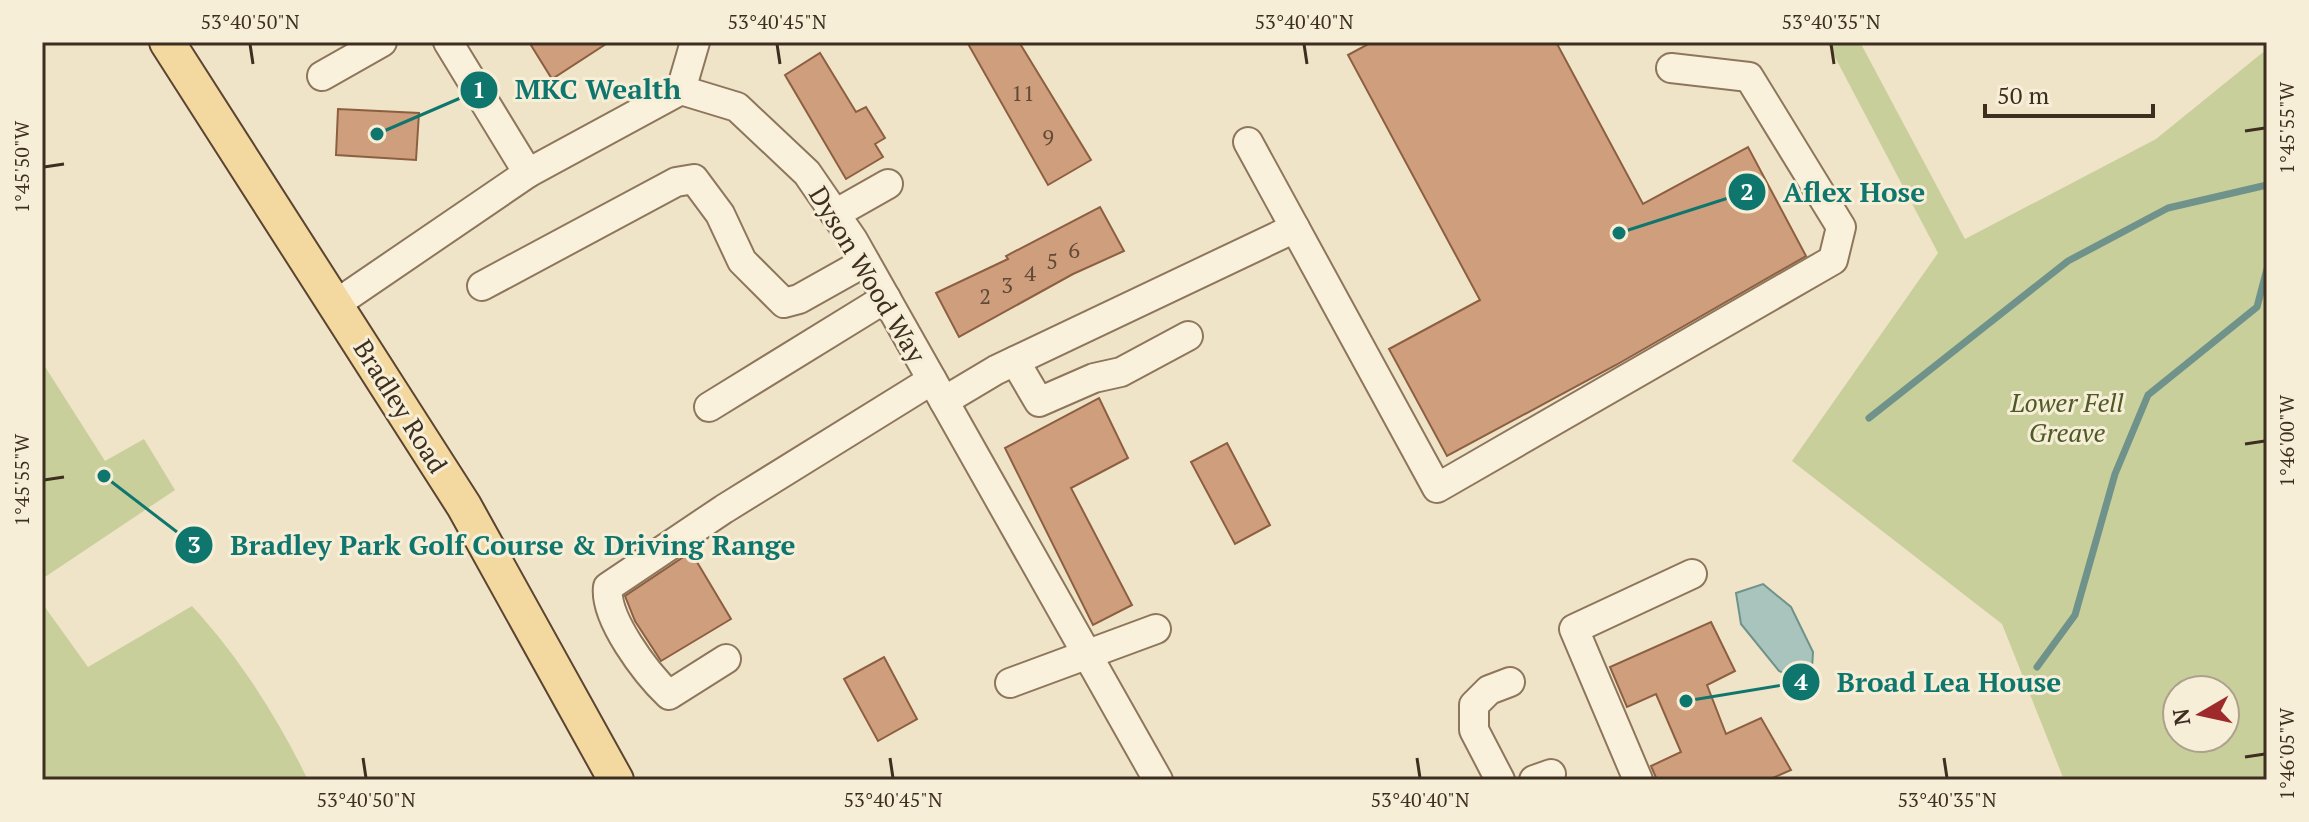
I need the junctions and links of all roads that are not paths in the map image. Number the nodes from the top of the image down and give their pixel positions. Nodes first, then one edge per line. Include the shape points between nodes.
1 (167, 42) edge
2 (382, 42) edge
3 (448, 42) edge
4 (695, 42) edge
5 (1671, 68) dead end
6 (322, 76) dead end
7 (681, 90) junction
8 (1248, 142) dead end
9 (528, 173) junction
10 (888, 184) dead end
11 (835, 214) junction
12 (1295, 228) junction
13 (865, 262) junction
14 (482, 286) dead end
15 (886, 298) junction
16 (336, 304) junction
17 (1188, 336) dead end
18 (1015, 361) junction
19 (938, 391) junction
20 (709, 407) dead end
21 (1692, 574) dead end
22 (1156, 629) dead end
23 (1088, 654) junction
24 (726, 659) dead end
25 (1510, 682) dead end
26 (1010, 683) dead end
27 (616, 780) edge
28 (1158, 780) edge
29 (1500, 780) edge
30 (1638, 780) edge

1 - 16 main road, Bradley Road
2 - 6 street
3 - 9 street
4 - 7 street
5 - 12 street via 1749,77 1841,227 1833,260 1437,488
7 - 9 street
7 - 11 street, Dyson Wood Way via 737,107 807,173
8 - 12 street
9 - 16 street
10 - 11 street
11 - 13 street, Dyson Wood Way
12 - 18 street
13 - 14 street via 784,303 742,261 720,214 694,179 676,182
13 - 15 street, Dyson Wood Way
15 - 19 street, Dyson Wood Way
15 - 20 street
16 - 27 main road, Bradley Road via 464,506
17 - 18 street via 1121,372 1039,402
18 - 19 street
19 - 23 street, Dyson Wood Way
19 - 24 street via 724,509 608,587 606,602 648,675 669,695
21 - 30 street via 1574,629
22 - 23 street
23 - 26 street
23 - 28 street, Dyson Wood Way
25 - 29 street via 1489,690 1474,705 1474,730

